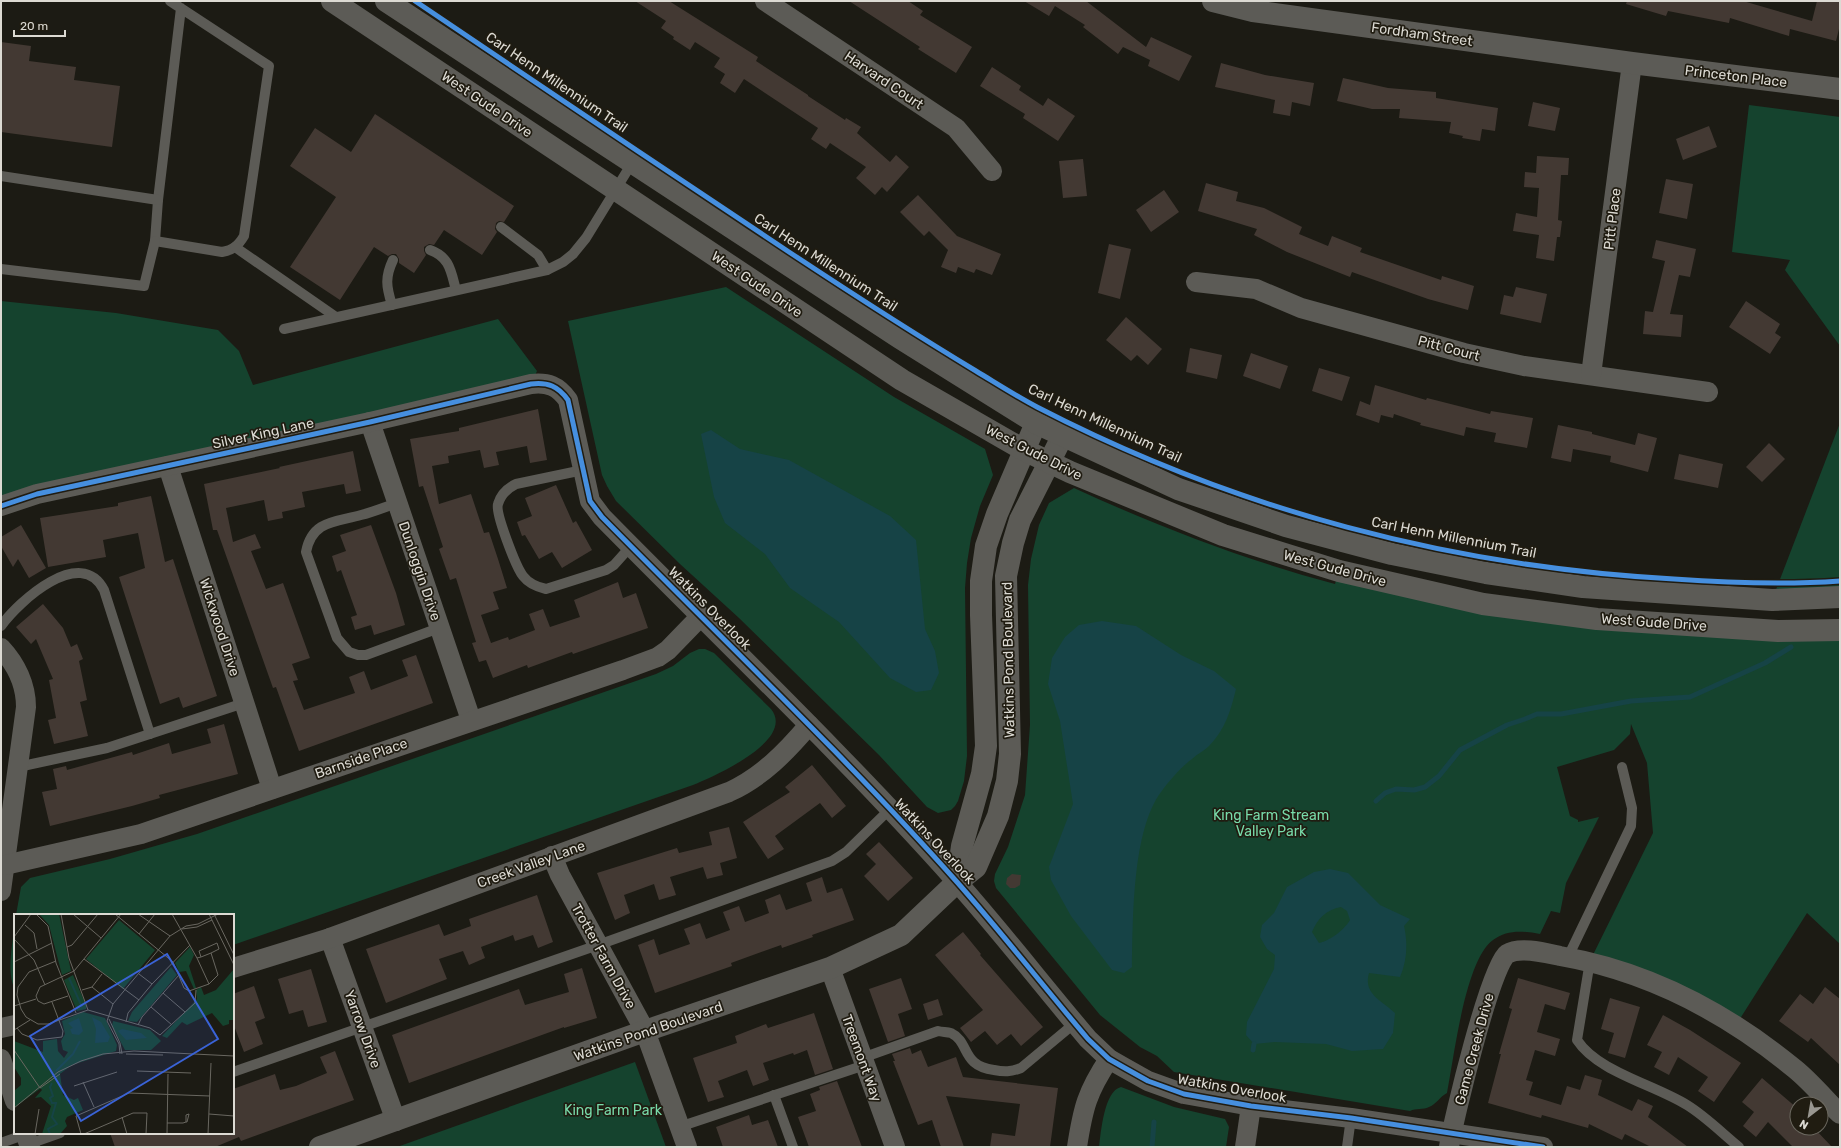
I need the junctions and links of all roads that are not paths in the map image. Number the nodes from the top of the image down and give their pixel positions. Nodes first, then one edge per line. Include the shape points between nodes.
1 (170, 1) edge
2 (332, 1) edge
3 (386, 1) edge
4 (765, 1) edge
5 (1213, 1) edge
6 (181, 8) junction
7 (1632, 63) junction
8 (1840, 89) edge
9 (632, 163) junction
10 (992, 171) dead end
11 (1, 176) edge
12 (616, 190) junction
13 (158, 200) junction
14 (501, 227) dead end
15 (155, 241) junction
16 (235, 247) junction
17 (430, 250) dead end
18 (393, 260) dead end
19 (1, 268) edge
20 (547, 270) junction
21 (1196, 282) dead end
22 (456, 290) junction
23 (392, 305) junction
24 (336, 317) junction
25 (284, 329) dead end
26 (1591, 375) junction
27 (531, 384) joint
28 (1708, 392) dead end
29 (370, 422) junction
30 (1036, 423) junction
31 (1064, 435) junction
32 (1024, 450) junction
33 (1049, 462) junction
34 (168, 466) junction
35 (583, 470) junction
36 (397, 503) junction
37 (1, 506) edge
38 (630, 546) junction
39 (1840, 597) edge
40 (700, 617) junction
41 (1, 626) edge
42 (439, 628) junction
43 (1840, 630) edge
44 (1, 648) edge
45 (244, 703) junction
46 (471, 720) junction
47 (809, 725) junction
48 (150, 734) junction
49 (18, 767) junction
50 (1622, 767) dead end
51 (272, 789) junction
52 (890, 810) junction
53 (552, 856) junction
54 (5, 865) junction
55 (957, 882) junction
56 (1, 891) edge
57 (330, 938) junction
58 (598, 945) junction
59 (1568, 957) junction
60 (1590, 961) junction
61 (234, 968) edge
62 (830, 968) junction
63 (1075, 1023) junction
64 (14, 1025) edge
65 (362, 1027) junction
66 (1, 1028) edge
67 (645, 1031) junction
68 (1, 1059) edge
69 (1109, 1059) junction
70 (864, 1061) junction
71 (234, 1072) edge
72 (774, 1095) junction
73 (14, 1098) edge
74 (1251, 1106) junction
75 (1840, 1114) edge
76 (1352, 1118) junction
77 (396, 1121) junction
78 (679, 1127) junction
79 (55, 1134) edge
80 (28, 1140) edge
81 (1450, 1140) edge
82 (1, 1143) edge
83 (320, 1147) edge
84 (687, 1147) edge
85 (792, 1147) edge
86 (894, 1147) edge
87 (1077, 1147) edge
88 (1245, 1147) edge
89 (1347, 1147) edge
90 (1543, 1147) edge
91 (1740, 1147) edge

1 - 6 lane
2 - 12 main road, West Gude Drive
3 - 9 main road, West Gude Drive
4 - 10 street, Harvard Court via 956,128
5 - 7 main road, Fordham Street via 1253,11
6 - 13 lane
6 - 16 lane via 269,66 244,236
7 - 8 main road, Princeton Place
7 - 26 street, Pitt Place
9 - 12 lane
9 - 30 main road, West Gude Drive via 900,338
11 - 13 lane
12 - 20 lane via 573,254
12 - 32 main road, West Gude Drive via 902,380
13 - 15 lane
14 - 20 lane via 538,255
15 - 16 lane via 222,252 232,251
15 - 19 lane via 144,286
16 - 24 lane
17 - 22 lane via 440,253 449,266
18 - 23 lane via 387,272 387,289
20 - 22 lane
21 - 26 street, Pitt Court via 1256,289 1301,308 1464,353 1524,366
22 - 23 lane
23 - 24 lane
24 - 25 lane
26 - 28 street, Pitt Court
27 - 29 street, Silver King Lane
27 - 35 street, Watkins Overlook via 551,384 568,400
29 - 34 street, Silver King Lane
29 - 36 street, Dunloggin Drive
30 - 31 main road, West Gude Drive
30 - 32 main road, Watkins Pond Boulevard
31 - 33 main road, Watkins Pond Boulevard
31 - 39 main road, West Gude Drive via 1178,489 1286,526 1392,554 1486,573 1582,587 1772,600
32 - 33 main road, West Gude Drive
32 - 55 main road, Watkins Pond Boulevard via 986,546 980,615 986,746 982,774 962,846
33 - 43 main road, West Gude Drive via 1223,535 1339,571 1483,604 1597,619 1778,631
33 - 55 main road, Watkins Pond Boulevard via 1020,520 1006,576 1010,717 1007,781 998,816 976,867
34 - 37 street, Silver King Lane via 37,494
34 - 45 street, Wickwood Drive
35 - 38 street, Watkins Overlook via 590,500 602,517
35 - 38 lane via 516,484 508,488 502,496 497,512 519,571 530,583 546,589 606,570 614,565
36 - 42 street, Dunloggin Drive
36 - 42 lane via 362,515 328,522 312,534 306,552 337,638 349,652 366,655
38 - 40 street, Watkins Overlook
40 - 46 street, Barnside Place via 658,657
40 - 47 street, Watkins Overlook
41 - 48 lane via 22,603 57,579 81,572 100,581
42 - 46 street, Dunloggin Drive
44 - 49 street via 17,668 26,698
45 - 48 lane
45 - 51 street, Wickwood Drive
46 - 51 street, Barnside Place
47 - 52 street, Watkins Overlook
47 - 53 street, Creek Valley Lane via 792,746 747,784
48 - 49 lane via 107,748
49 - 54 street
50 - 59 lane via 1632,808 1631,826
51 - 54 street, Barnside Place via 142,834
52 - 55 street, Watkins Overlook
52 - 58 lane via 846,852 832,861
53 - 57 street, Creek Valley Lane
53 - 58 street, Trotter Farm Drive
54 - 56 street
55 - 62 main road, Watkins Pond Boulevard via 901,935
55 - 63 street, Watkins Overlook
57 - 61 street, Creek Valley Lane
57 - 65 street, Yarrow Drive
58 - 65 lane
58 - 67 street, Trotter Farm Drive
59 - 60 street
59 - 81 street, Game Creek Drive via 1525,950 1507,954 1498,964 1486,1000
60 - 75 street via 1661,985 1736,1025 1796,1070
60 - 91 lane via 1577,1040 1584,1051 1601,1064 1687,1105
62 - 67 main road, Watkins Pond Boulevard
62 - 70 street, Treemont Way
63 - 69 street, Watkins Overlook
63 - 70 lane via 1021,1068 1012,1072 982,1069 974,1063 951,1033 938,1031
64 - 66 street
65 - 71 lane
65 - 77 street, Yarrow Drive
67 - 77 main road, Watkins Pond Boulevard
67 - 78 street, Trotter Farm Drive
68 - 73 street
69 - 74 street, Watkins Overlook via 1165,1088
69 - 87 street via 1092,1084 1082,1112
70 - 72 lane
70 - 86 street, Treemont Way
72 - 78 lane
72 - 85 lane
74 - 76 street, Watkins Overlook
74 - 88 street
76 - 81 street, Watkins Overlook
76 - 89 lane
77 - 83 main road, Watkins Pond Boulevard
78 - 84 street, Trotter Farm Drive
79 - 80 lane
80 - 82 lane
81 - 90 street, Watkins Overlook

